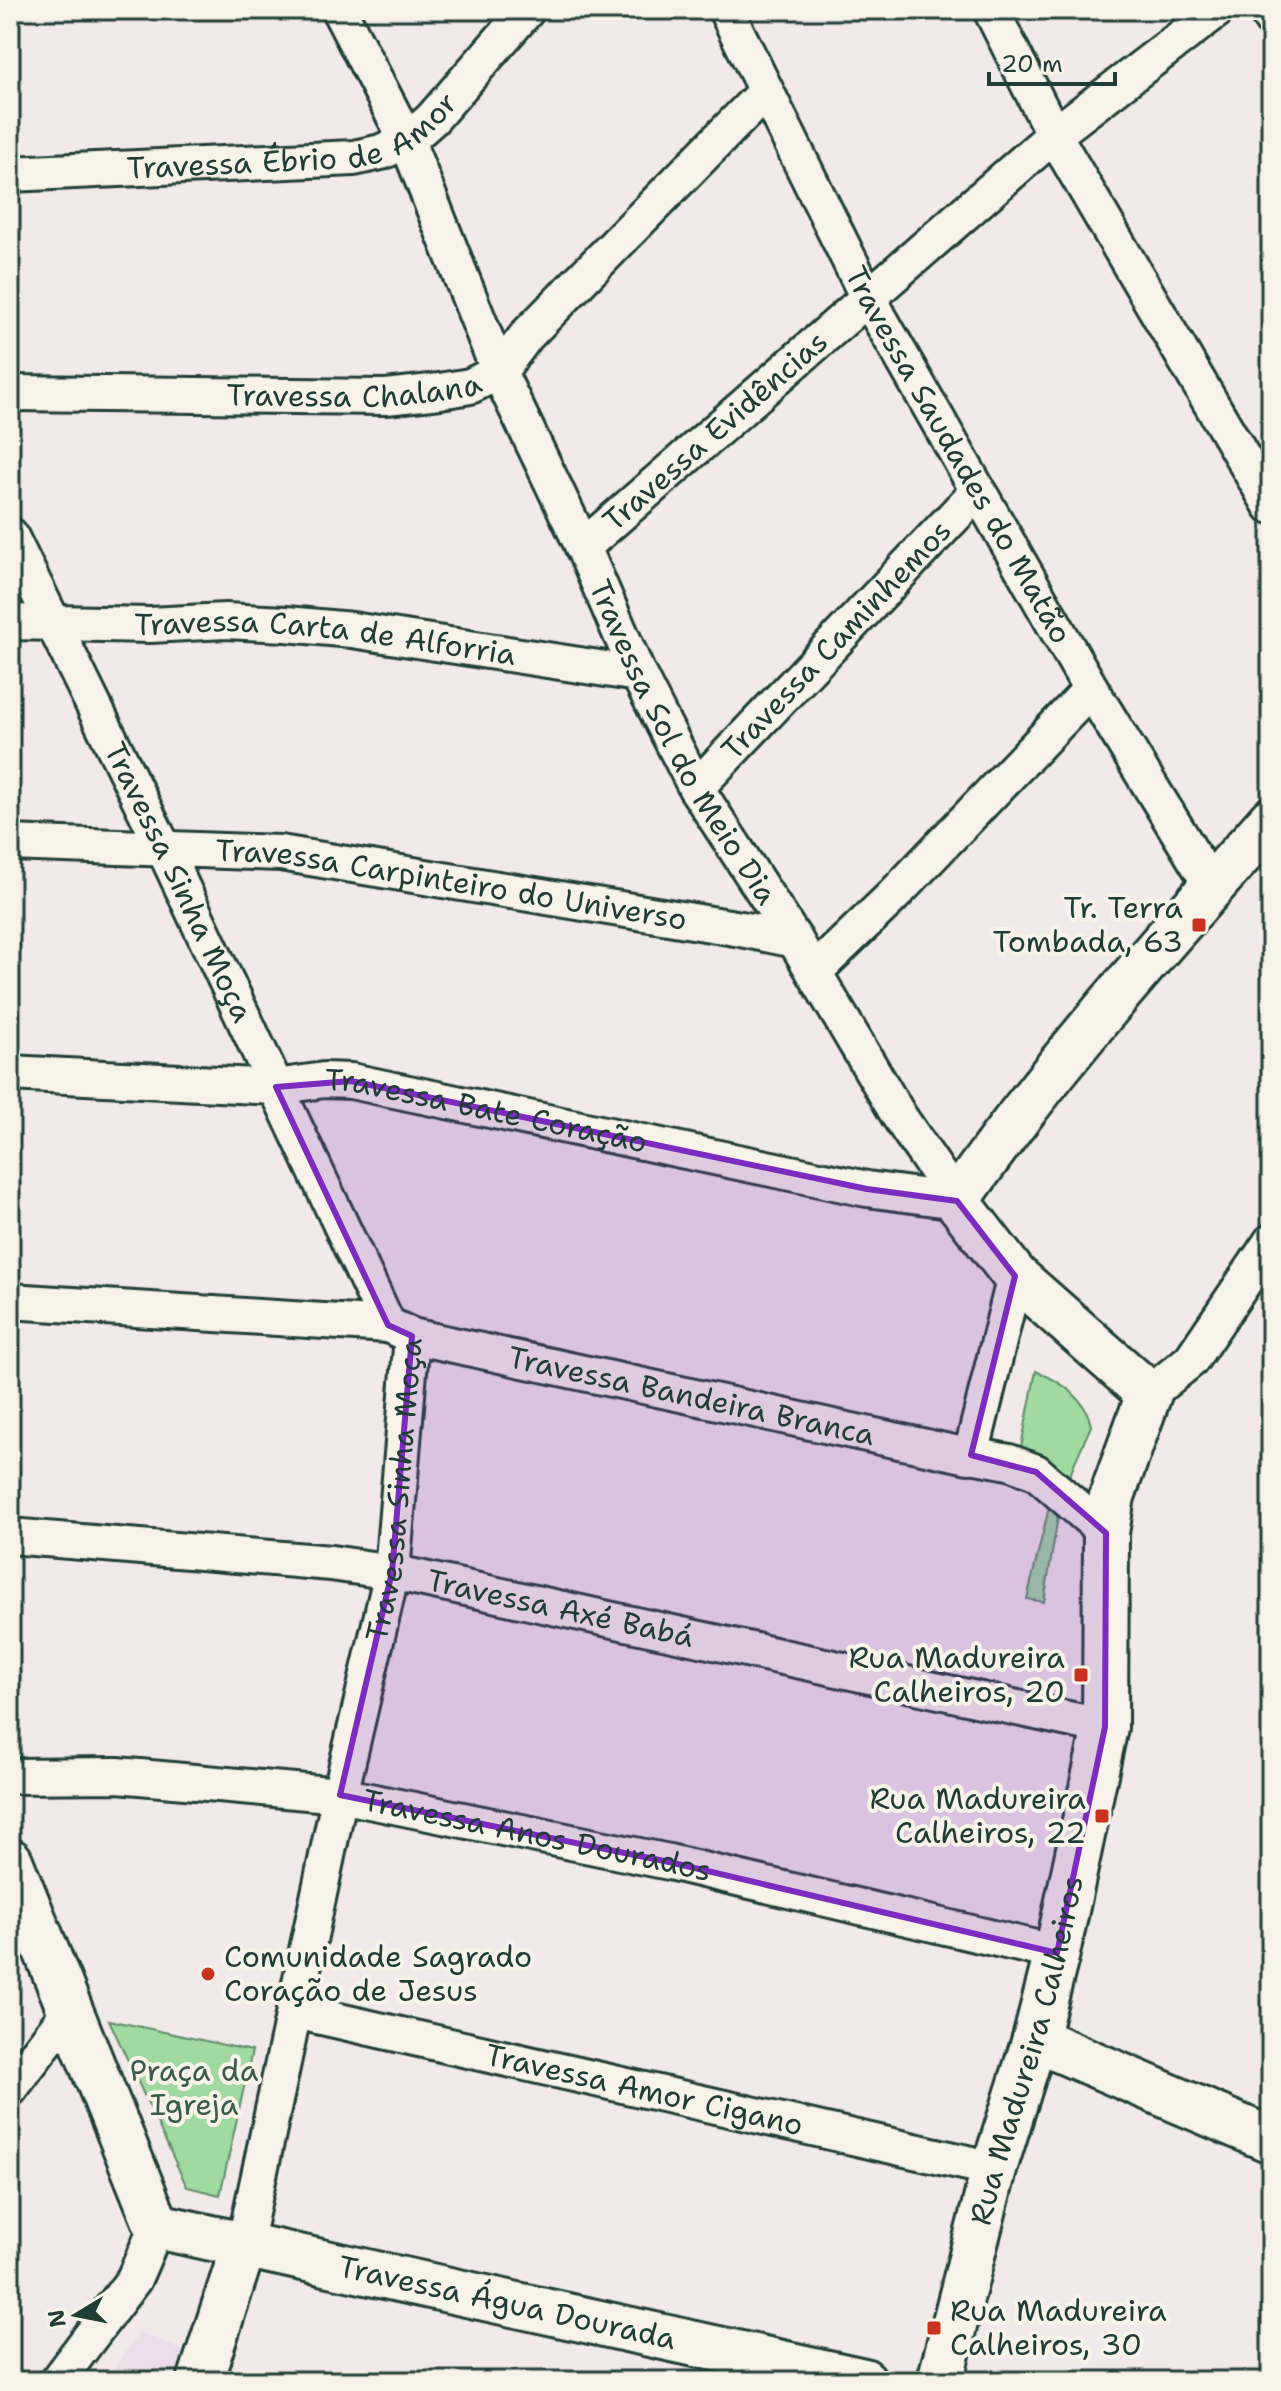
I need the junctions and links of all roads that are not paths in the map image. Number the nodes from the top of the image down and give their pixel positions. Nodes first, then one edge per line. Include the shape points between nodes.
1 (339, 10) edge
2 (527, 10) edge
3 (726, 10) edge
4 (991, 10) edge
5 (1217, 10) edge
6 (1266, 10) edge
7 (1271, 19) edge
8 (765, 92) junction
9 (1054, 135) junction
10 (407, 141) junction
11 (10, 174) edge
12 (867, 296) junction
13 (499, 372) junction
14 (10, 393) edge
15 (978, 491) junction
16 (1271, 506) edge
17 (10, 535) edge
18 (583, 547) junction
19 (10, 622) edge
20 (51, 623) junction
21 (638, 674) junction
22 (1091, 689) junction
23 (696, 788) junction
24 (1271, 820) edge
25 (10, 843) edge
26 (165, 851) junction
27 (1212, 887) junction
28 (795, 940) junction
29 (814, 972) junction
30 (10, 1073) edge
31 (276, 1087) junction
32 (957, 1201) junction
33 (1271, 1242) edge
34 (1015, 1276) junction
35 (10, 1301) edge
36 (400, 1330) junction
37 (1149, 1394) junction
38 (971, 1455) junction
39 (1106, 1533) junction
40 (10, 1536) edge
41 (392, 1572) junction
42 (1105, 1727) junction
43 (10, 1776) edge
44 (340, 1795) junction
45 (10, 1861) edge
46 (1057, 1953) junction
47 (70, 2010) junction
48 (295, 2011) junction
49 (1035, 2039) junction
50 (10, 2089) edge
51 (1271, 2140) edge
52 (994, 2169) junction
53 (157, 2226) junction
54 (244, 2246) junction
55 (57, 2381) edge
56 (200, 2381) edge
57 (864, 2381) edge
58 (940, 2381) edge

1 - 10 street, Travessa Sol do Meio Dia
2 - 10 street, Travessa Ébrio de Amor
3 - 8 street, Travessa Saudades do Matão
4 - 9 street
5 - 9 street, Travessa Evidências
6 - 7 street
8 - 12 street, Travessa Saudades do Matão
8 - 13 street, Travessa Chalana via 527,335
9 - 12 street, Travessa Evidências
9 - 16 street
10 - 11 street, Travessa Ébrio de Amor via 354,158
10 - 13 street, Travessa Sol do Meio Dia
12 - 15 street, Travessa Saudades do Matão
12 - 18 street, Travessa Evidências
13 - 14 street, Travessa Chalana via 470,386 386,397
13 - 18 street, Travessa Sol do Meio Dia
15 - 22 street, Travessa Saudades do Matão
15 - 23 street, Travessa Caminhemos
17 - 20 street, Travessa Sinha Moça
18 - 21 street, Travessa Sol do Meio Dia
19 - 20 street, Travessa Carta de Alforria
20 - 21 street, Travessa Carta de Alforria via 286,624
20 - 26 street, Travessa Sinha Moça
21 - 23 street, Travessa Sol do Meio Dia
22 - 27 street, Travessa Saudades do Matão
22 - 29 street
23 - 28 street, Travessa Sol do Meio Dia
24 - 27 main road
25 - 26 street, Travessa Carpinteiro do Universo
26 - 28 street, Travessa Carpinteiro do Universo via 280,853
26 - 31 street, Travessa Sinha Moça
27 - 32 main road via 1014,1121
28 - 29 street, Travessa Sol do Meio Dia
29 - 32 street, Travessa Sol do Meio Dia via 899,1116
30 - 31 street, Travessa Bate Coração
31 - 32 street, Travessa Bate Coração via 351,1081 867,1189
31 - 36 street, Travessa Sinha Moça
32 - 34 main road, Travessa Sol do Meio Dia
33 - 37 street via 1191,1360
34 - 37 main road, Travessa Sol do Meio Dia
34 - 38 street
35 - 36 street, Travessa Bandeira Branca
36 - 38 street, Travessa Bandeira Branca
36 - 41 street, Travessa Sinha Moça
37 - 39 main road, Rua Madureira Calheiros via 1112,1496
38 - 39 street, Travessa Bandeira Branca via 1036,1472
39 - 42 main road, Rua Madureira Calheiros
40 - 41 street, Travessa Axé Babá
41 - 42 street, Travessa Axé Babá
41 - 44 street, Travessa Sinha Moça
42 - 46 main road, Rua Madureira Calheiros
43 - 44 street, Travessa Anos Dourados via 117,1775
44 - 46 street, Travessa Anos Dourados via 669,1862
44 - 48 street, Travessa Sinha Moça
45 - 47 main road
46 - 49 main road, Rua Madureira Calheiros
47 - 50 street
47 - 53 main road
48 - 52 street, Travessa Amor Cigano
48 - 54 street, Travessa Sinha Moça
49 - 51 main road
49 - 52 main road, Rua Madureira Calheiros
52 - 58 main road, Rua Madureira Calheiros
53 - 54 main road
53 - 55 street via 134,2279
54 - 56 main road, Travessa Sinha Moça
54 - 57 main road, Travessa Água Dourada

